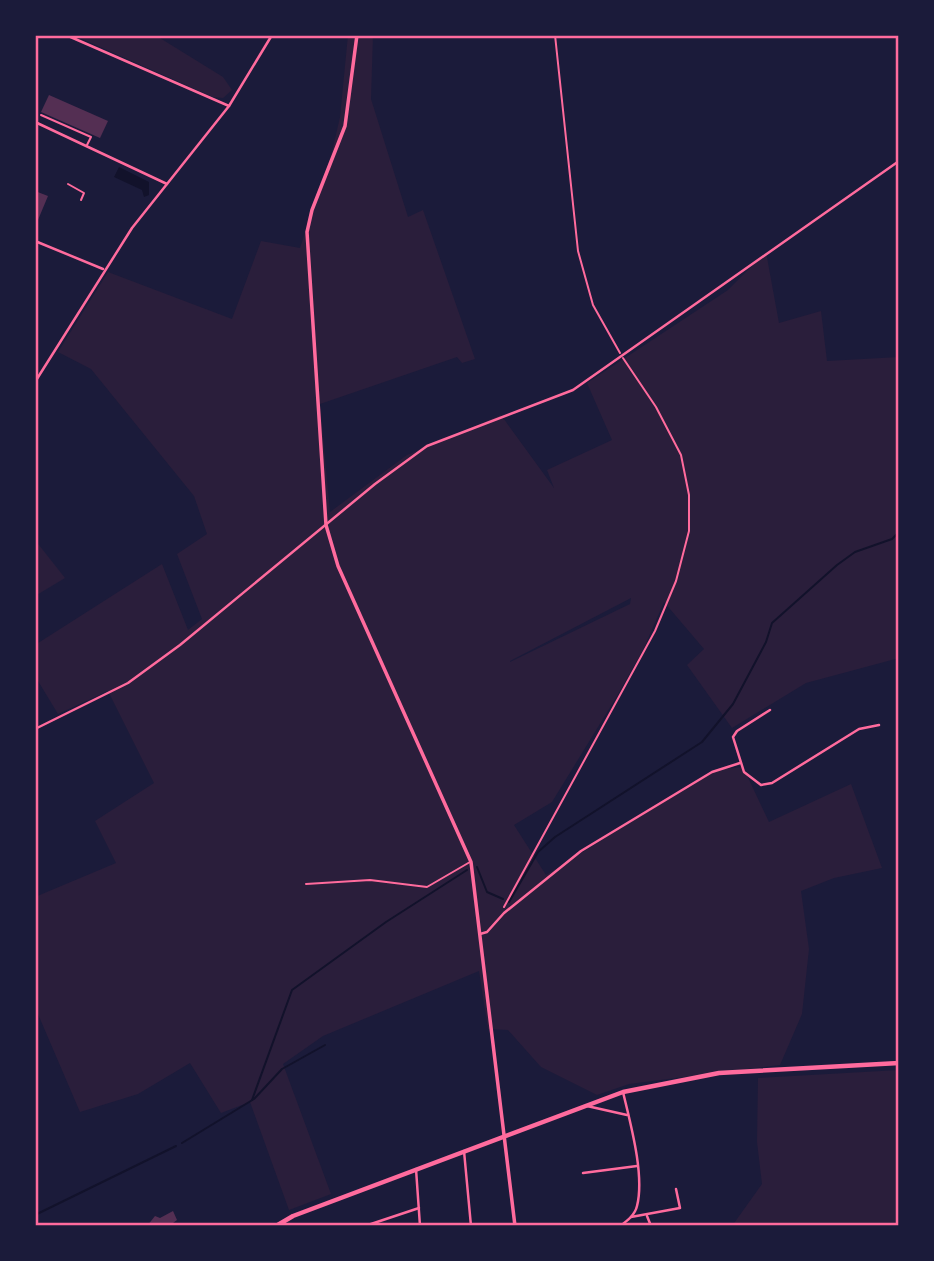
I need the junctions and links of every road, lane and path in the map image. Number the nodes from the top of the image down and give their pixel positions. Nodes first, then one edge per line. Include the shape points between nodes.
1 (66, 35) edge
2 (272, 35) edge
3 (356, 35) edge
4 (555, 35) edge
5 (229, 106) junction
6 (41, 115) dead end
7 (35, 122) edge
8 (86, 146) junction
9 (899, 161) edge
10 (68, 184) dead end
11 (167, 184) junction
12 (81, 200) dead end
13 (35, 241) edge
14 (105, 269) junction
15 (623, 357) junction
16 (35, 382) edge
17 (326, 526) junction
18 (770, 710) dead end
19 (879, 725) dead end
20 (35, 729) edge
21 (740, 764) junction
22 (471, 862) junction
23 (306, 884) dead end
24 (500, 918) junction
25 (480, 934) junction
26 (899, 1063) edge
27 (622, 1092) junction
28 (586, 1104) junction
29 (627, 1115) junction
30 (505, 1135) junction
31 (464, 1151) junction
32 (637, 1166) junction
33 (415, 1169) junction
34 (583, 1173) dead end
35 (676, 1189) dead end
36 (419, 1208) junction
37 (647, 1216) junction
38 (631, 1217) junction
39 (276, 1226) edge
40 (365, 1226) edge
41 (420, 1226) edge
42 (471, 1226) edge
43 (515, 1226) edge
44 (620, 1226) edge
45 (651, 1226) edge

1 - 5 street
2 - 5 street
3 - 17 street via 345,126 307,232
4 - 15 path via 578,251 593,305
5 - 11 street
6 - 8 lane via 91,137
7 - 8 street
8 - 11 street
9 - 15 street
10 - 12 path via 84,193
11 - 14 street
13 - 14 street
14 - 16 street
15 - 17 street via 573,390 427,446
15 - 24 path via 681,455 689,495 689,531 676,581 655,631
17 - 20 street via 180,645 111,693
17 - 22 street via 338,566
18 - 21 street via 733,737
19 - 21 street via 859,729 772,783 756,783
21 - 24 street via 712,772 581,851
22 - 23 lane via 427,887 370,880
22 - 25 street
24 - 25 street
25 - 30 street
26 - 27 main road via 696,1076
27 - 28 main road
27 - 29 street
28 - 29 street
28 - 30 main road
29 - 32 street
30 - 31 main road
30 - 43 street
31 - 33 main road
31 - 42 street
32 - 34 street
32 - 38 street via 637,1207
33 - 36 street
33 - 39 main road
35 - 37 street via 680,1208
36 - 40 street
36 - 41 street
37 - 38 street
37 - 45 street
38 - 44 street

